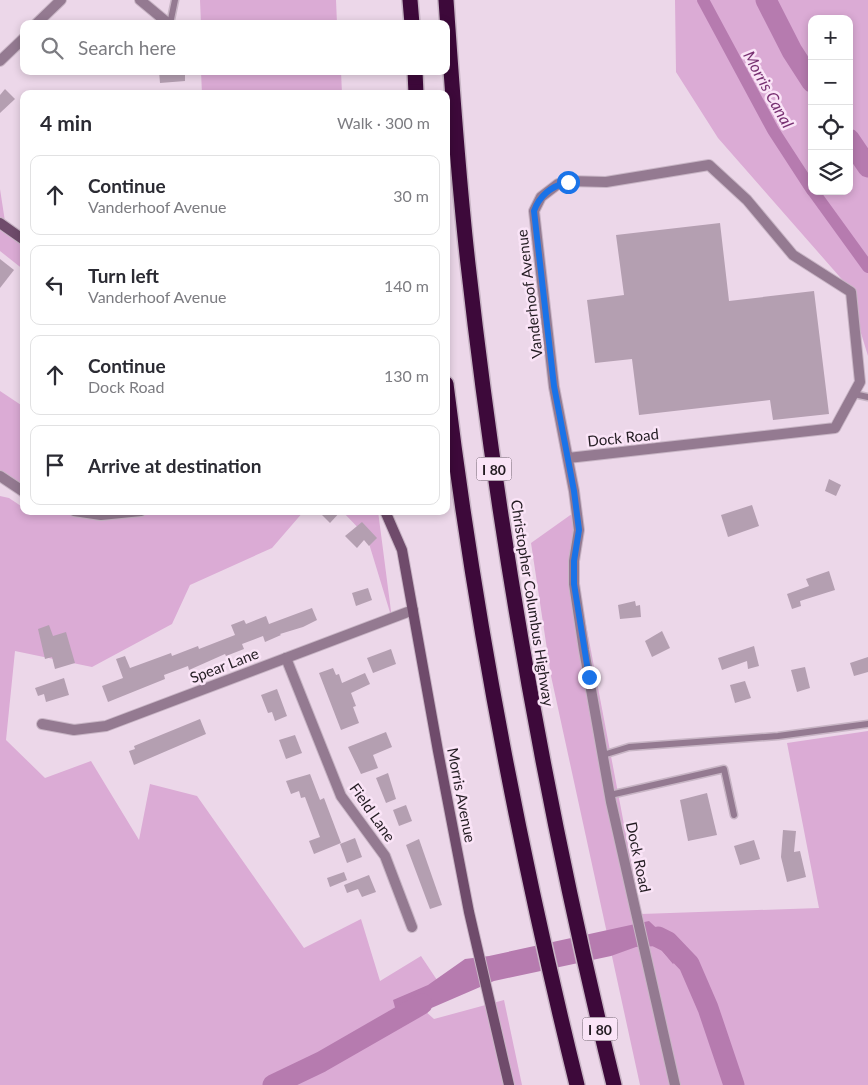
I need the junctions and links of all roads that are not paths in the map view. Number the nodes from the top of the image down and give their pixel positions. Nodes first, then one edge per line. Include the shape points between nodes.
1 (61, 0) edge
2 (140, 0) edge
3 (176, 0) edge
4 (410, 0) edge
5 (446, 0) edge
6 (40, 20) edge
7 (164, 20) edge
8 (170, 20) edge
9 (412, 20) edge
10 (448, 20) edge
11 (20, 42) edge
12 (450, 50) edge
13 (0, 61) edge
14 (415, 75) edge
15 (416, 90) edge
16 (0, 222) edge
17 (20, 237) edge
18 (854, 394) junction
19 (868, 397) edge
20 (450, 412) edge
21 (568, 458) junction
22 (0, 476) edge
23 (20, 489) edge
24 (387, 515) edge
25 (413, 610) junction
26 (286, 658) junction
27 (42, 724) dead end
28 (868, 724) edge
29 (603, 755) junction
30 (610, 795) junction
31 (734, 815) dead end
32 (412, 927) dead end
33 (509, 1085) edge
34 (577, 1085) edge
35 (614, 1085) edge
36 (675, 1085) edge

1 - 6 street
2 - 7 street
3 - 8 lane
4 - 9 highway
5 - 10 highway, Christopher Columbus Highway / I 80
11 - 13 street
12 - 35 highway, Christopher Columbus Highway / I 80 via 467,260 497,495 542,765
14 - 15 highway
16 - 17 street
18 - 19 lane
18 - 21 street, Dock Road via 835,428
18 - 21 street, Vanderhoof Avenue via 860,382 851,292 793,255 742,195 710,165 606,182 568,182 549,189 534,211 554,386
20 - 34 highway, I 80 via 488,665 508,772
21 - 29 street, Dock Road via 579,530 574,584
22 - 23 street
24 - 25 street, Morris Avenue via 402,550
25 - 26 street, Spear Lane
25 - 33 street, Morris Avenue via 478,954
26 - 27 street, Spear Lane via 106,726 74,730
26 - 32 street, Field Lane via 341,796 385,856
28 - 29 lane via 778,736 628,747
29 - 30 street, Dock Road
30 - 31 lane via 724,769
30 - 36 street, Dock Road

